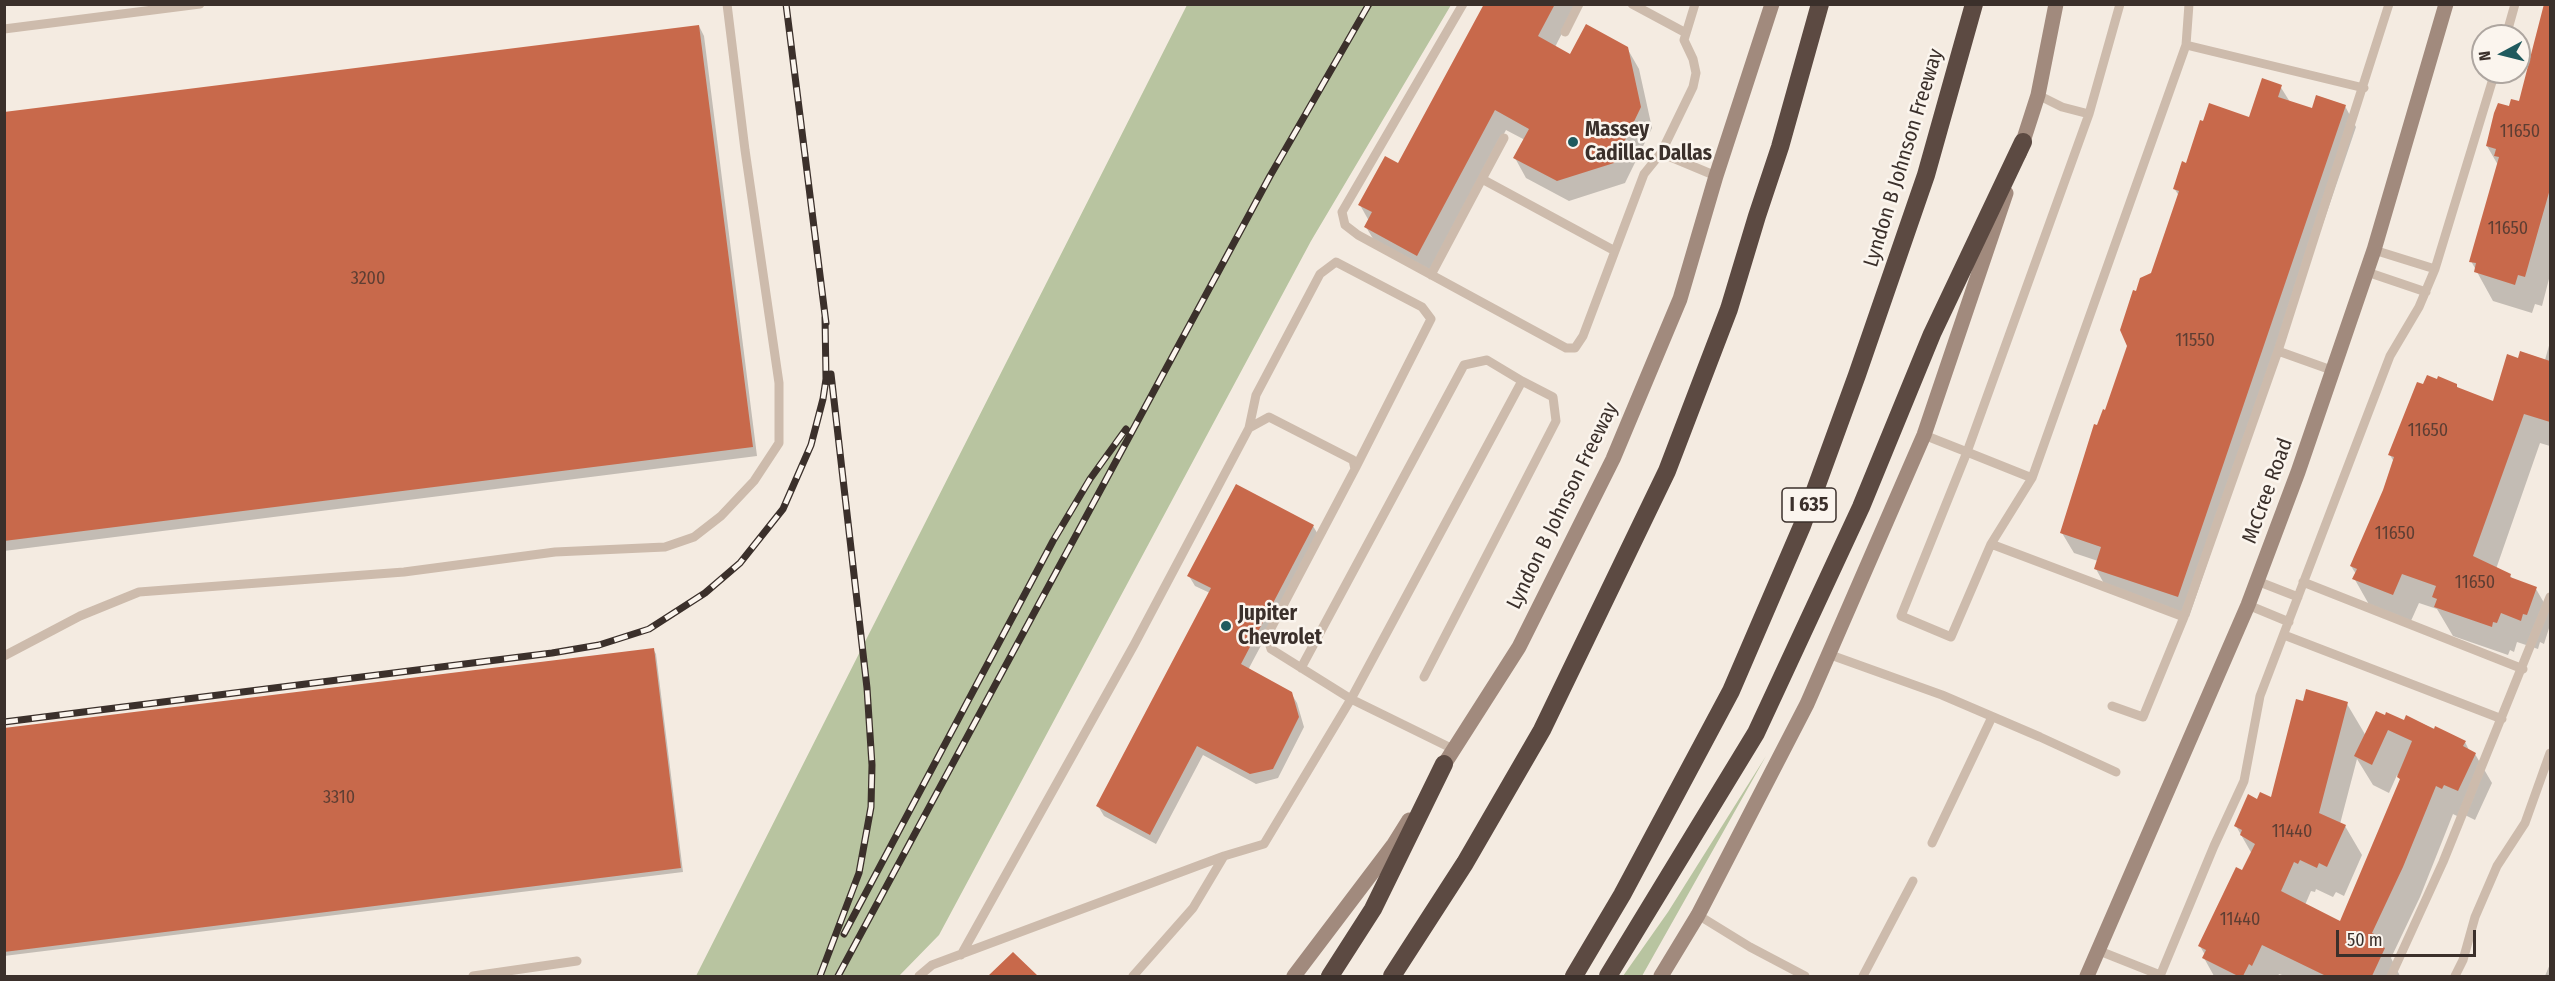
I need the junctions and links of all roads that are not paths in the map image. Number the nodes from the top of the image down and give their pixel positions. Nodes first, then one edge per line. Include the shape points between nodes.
1 (200, 4) edge
2 (727, 4) edge
3 (1463, 4) edge
4 (1579, 4) edge
5 (1632, 4) edge
6 (1695, 4) edge
7 (1772, 4) edge
8 (1820, 4) edge
9 (1974, 4) edge
10 (2056, 4) edge
11 (2120, 4) edge
12 (2189, 4) edge
13 (2390, 4) edge
14 (2446, 4) edge
15 (2515, 4) edge
16 (2509, 24) edge
17 (4, 28) edge
18 (1565, 32) dead end
19 (1686, 33) junction
20 (2186, 45) junction
21 (2491, 84) edge
22 (2364, 87) junction
23 (2038, 95) junction
24 (2089, 114) junction
25 (1504, 138) dead end
26 (2023, 142) junction
27 (1661, 153) junction
28 (1716, 176) junction
29 (1482, 179) junction
30 (1615, 250) junction
31 (2374, 250) junction
32 (2435, 269) junction
33 (2367, 272) junction
34 (1431, 275) junction
35 (2426, 292) junction
36 (2278, 351) junction
37 (2334, 371) junction
38 (1522, 381) junction
39 (1249, 428) junction
40 (1924, 435) junction
41 (1967, 452) junction
42 (1355, 469) junction
43 (2032, 477) junction
44 (1991, 544) junction
45 (2257, 581) junction
46 (2303, 582) junction
47 (2298, 597) junction
48 (2550, 597) edge
49 (2248, 605) junction
50 (2184, 617) junction
51 (2289, 622) junction
52 (2284, 635) junction
53 (1951, 637) junction
54 (1962, 641) dead end
55 (1828, 654) junction
56 (4, 656) edge
57 (1301, 668) junction
58 (2523, 669) junction
59 (1424, 677) dead end
60 (1351, 699) junction
61 (2112, 706) dead end
62 (1992, 717) junction
63 (2502, 719) junction
64 (2550, 753) edge
65 (1449, 756) junction
66 (2116, 772) dead end
67 (1932, 843) dead end
68 (1224, 856) junction
69 (1913, 881) dead end
70 (1698, 915) junction
71 (2097, 950) junction
72 (960, 955) junction
73 (577, 961) dead end
74 (473, 976) edge
75 (919, 976) edge
76 (1133, 976) edge
77 (1294, 976) edge
78 (1330, 976) edge
79 (1392, 976) edge
80 (1574, 976) edge
81 (1608, 976) edge
82 (1660, 976) edge
83 (1805, 976) edge
84 (1863, 976) edge
85 (2089, 976) edge
86 (2160, 976) edge
87 (2391, 976) edge
88 (2454, 976) edge

1 - 17 lane
2 - 56 lane via 779,383 779,443 754,481 721,516 694,537 665,547 555,552 404,572 139,592 80,616
3 - 34 lane via 1342,212 1345,225 1358,236
4 - 18 lane
5 - 19 lane
6 - 19 lane
7 - 28 main road, Lyndon B Johnson Freeway
8 - 79 highway via 1730,309 1667,471 1542,730 1466,863
9 - 80 highway, Lyndon B Johnson Freeway / I 635 via 1926,175 1802,525 1731,691
10 - 23 main road
11 - 24 lane
12 - 20 lane
13 - 22 lane
14 - 31 main road, McCree Road
15 - 16 lane
19 - 27 lane via 1684,40 1696,73
20 - 22 lane
20 - 43 lane
21 - 32 lane
22 - 36 lane
23 - 24 lane
23 - 26 main road
24 - 41 lane
25 - 29 lane
26 - 40 main road
26 - 81 highway via 1932,334 1861,507 1756,733
27 - 28 lane
27 - 30 lane via 1644,174
28 - 65 main road, Lyndon B Johnson Freeway via 1680,299 1613,459 1519,646
29 - 30 lane
29 - 34 lane
30 - 34 lane via 1575,348 1566,348
31 - 32 lane
31 - 33 main road, McCree Road
32 - 35 lane
33 - 35 lane
33 - 37 main road, McCree Road
35 - 46 lane via 2390,356
36 - 37 lane
36 - 50 lane
37 - 45 main road, McCree Road
38 - 57 lane via 1487,360 1464,365
38 - 59 lane via 1553,397 1556,421
38 - 60 lane
39 - 42 lane via 1269,417 1353,460
39 - 42 lane via 1256,395 1320,274 1336,262 1422,307 1431,319
39 - 72 lane via 1134,645
40 - 41 lane
40 - 55 main road
41 - 43 lane
41 - 53 lane via 1901,616
42 - 57 lane via 1267,636 1271,649
43 - 44 lane
44 - 50 lane
44 - 53 lane
45 - 47 lane
45 - 49 main road, McCree Road
46 - 47 lane
46 - 58 lane
47 - 51 lane
48 - 58 lane
49 - 51 lane
49 - 71 main road, McCree Road
50 - 61 lane via 2143,717
51 - 52 lane
52 - 63 lane
52 - 86 lane via 2260,696 2244,781
53 - 54 lane
55 - 62 lane
55 - 70 main road via 1807,704
57 - 60 lane
58 - 63 lane
60 - 65 lane
60 - 68 lane via 1264,844
62 - 66 lane
62 - 67 lane
63 - 87 lane
64 - 88 lane via 2525,823 2497,866
65 - 77 main road, Lyndon B Johnson Freeway via 1394,844
65 - 78 highway via 1373,909
68 - 72 lane
68 - 76 lane via 1193,908
69 - 84 lane
70 - 82 main road
70 - 83 lane
71 - 85 main road, McCree Road
71 - 86 lane
72 - 75 lane via 932,965
73 - 74 lane

